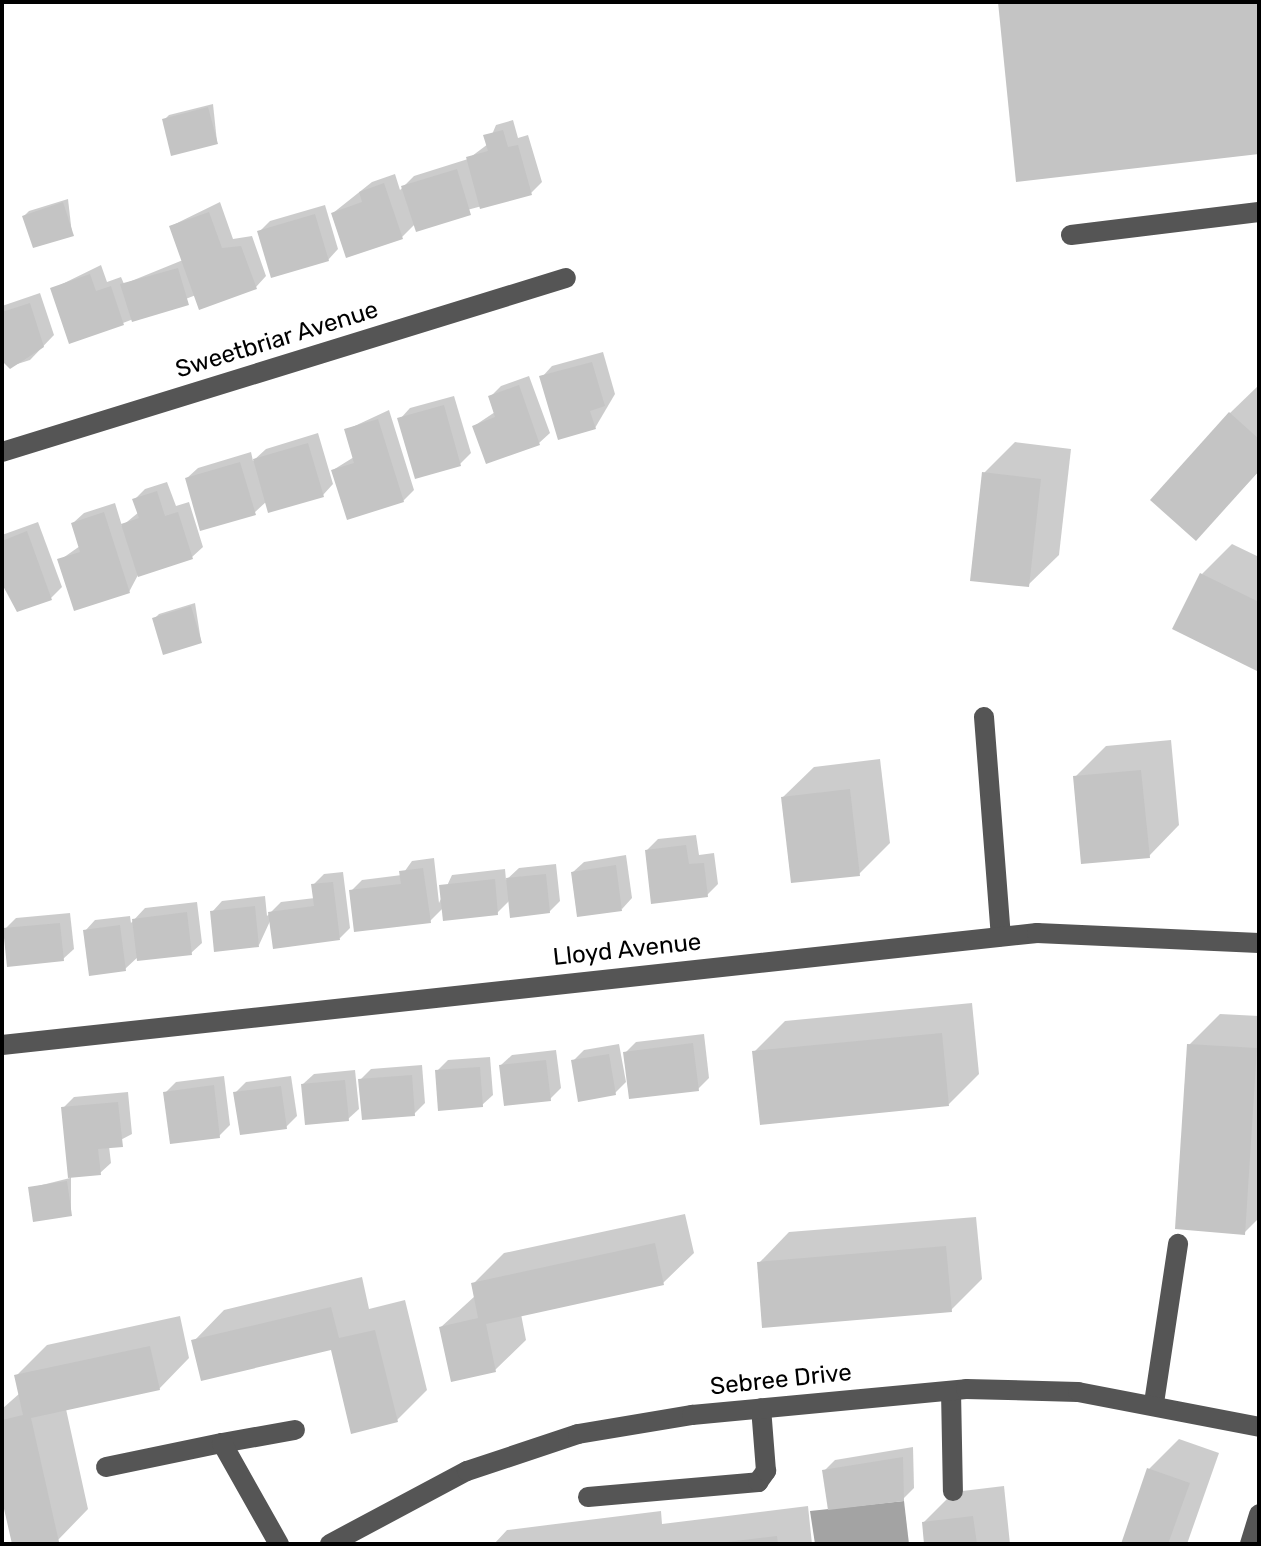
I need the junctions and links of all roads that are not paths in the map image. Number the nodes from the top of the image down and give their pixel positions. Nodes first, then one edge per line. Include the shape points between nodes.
1 (1259, 212) edge
2 (1071, 235) dead end
3 (566, 278) dead end
4 (2, 452) edge
5 (984, 717) dead end
6 (1001, 936) junction
7 (1259, 943) edge
8 (2, 1045) edge
9 (1178, 1244) dead end
10 (951, 1391) junction
11 (1154, 1403) junction
12 (761, 1408) junction
13 (1259, 1427) edge
14 (295, 1430) dead end
15 (222, 1443) junction
16 (106, 1467) dead end
17 (953, 1491) dead end
18 (588, 1497) dead end
19 (1259, 1514) edge
20 (279, 1544) edge
21 (331, 1544) edge
22 (1250, 1544) edge

1 - 2 street
3 - 4 street, Sweetbriar Avenue
5 - 6 street
6 - 7 street, Lloyd Avenue via 1111,932
6 - 8 street, Lloyd Avenue
9 - 11 street
10 - 11 street, Sebree Drive via 1078,1392
10 - 12 street, Sebree Drive
10 - 17 street
11 - 13 street, Sebree Drive
12 - 18 street via 766,1471 758,1482
12 - 21 street, Sebree Drive via 578,1434 535,1447 467,1471
14 - 15 street
15 - 16 street
15 - 20 street
19 - 22 street

